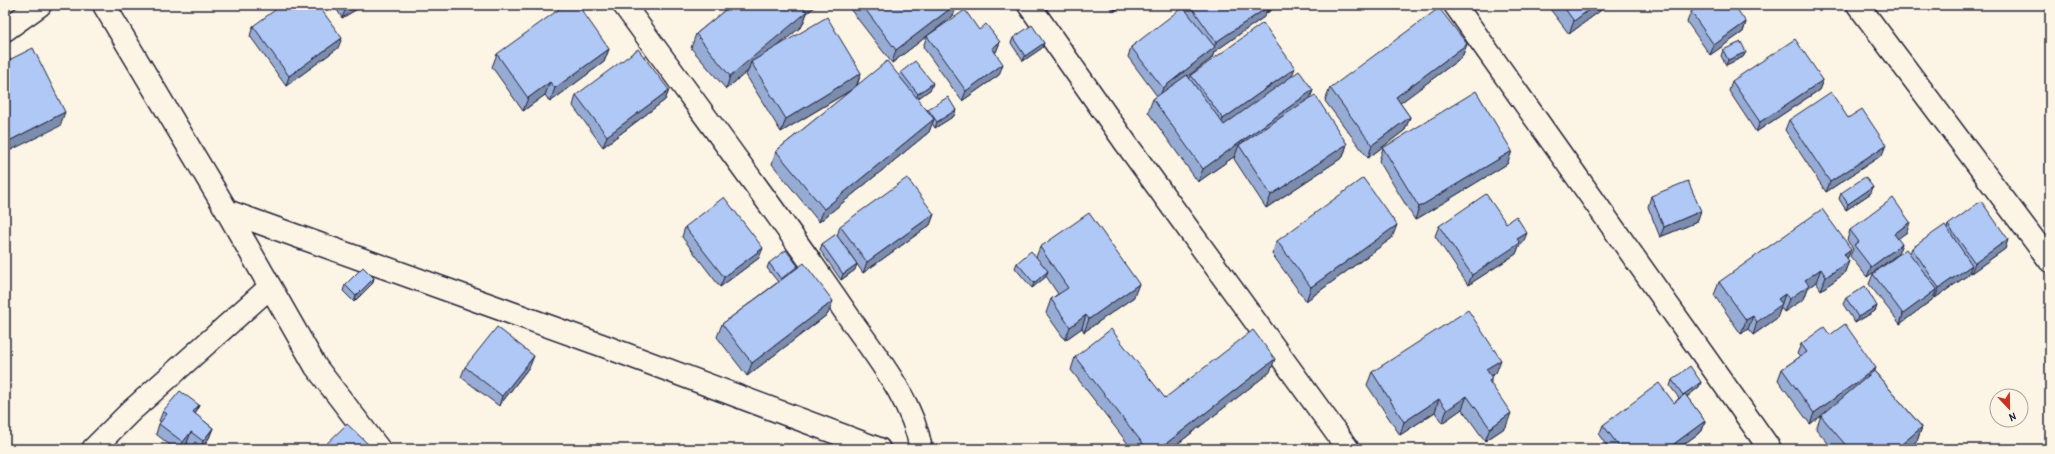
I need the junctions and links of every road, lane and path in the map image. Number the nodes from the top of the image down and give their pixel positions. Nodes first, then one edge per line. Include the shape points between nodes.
1 (40, 5) edge
2 (104, 5) edge
3 (624, 5) edge
4 (1029, 5) edge
5 (1454, 5) edge
6 (1858, 5) edge
7 (5, 30) edge
8 (227, 211) junction
9 (2050, 261) edge
10 (270, 286) junction
11 (93, 449) edge
12 (379, 449) edge
13 (879, 449) edge
14 (921, 449) edge
15 (1348, 449) edge
16 (1770, 449) edge

1 - 7 street
2 - 8 street
3 - 14 street via 818,272 900,392 918,430
4 - 15 street
5 - 16 street
6 - 9 street
8 - 10 street
8 - 13 street via 604,346
10 - 11 street via 131,411
10 - 12 street via 316,367

